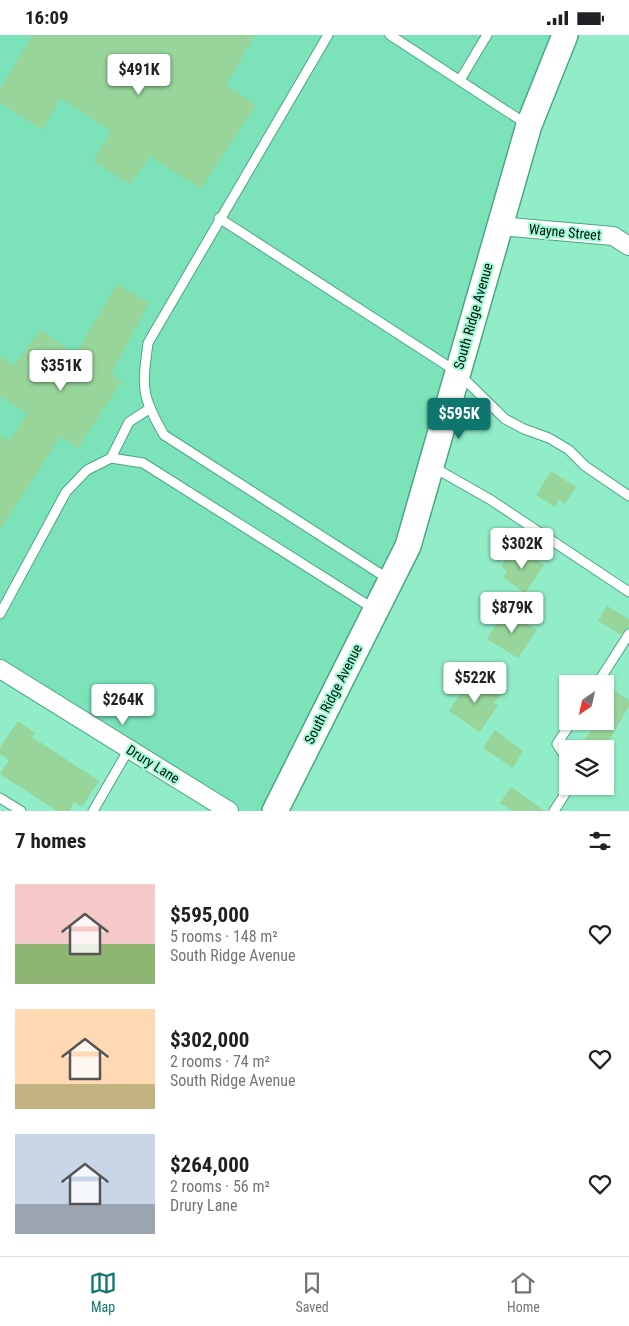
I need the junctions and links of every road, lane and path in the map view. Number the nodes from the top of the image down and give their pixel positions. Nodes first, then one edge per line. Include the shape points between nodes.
1 (328, 35) edge
2 (390, 35) edge
3 (487, 35) edge
4 (565, 35) edge
5 (460, 80) junction
6 (529, 125) junction
7 (219, 218) junction
8 (498, 226) junction
9 (629, 246) edge
10 (457, 373) junction
11 (149, 409) junction
12 (111, 458) junction
13 (431, 465) junction
14 (629, 496) edge
15 (391, 580) junction
16 (629, 592) edge
17 (375, 610) junction
18 (0, 614) edge
19 (629, 634) edge
20 (0, 669) edge
21 (603, 675) edge
22 (128, 749) junction
23 (564, 795) edge
24 (0, 798) edge
25 (21, 811) edge
26 (93, 811) edge
27 (229, 811) edge
28 (275, 811) edge
29 (554, 811) edge

1 - 7 lane
2 - 5 lane
3 - 5 lane
4 - 6 street, South Ridge Avenue
5 - 6 lane
6 - 8 street, South Ridge Avenue
7 - 10 lane
7 - 11 lane via 148,343 144,391
8 - 9 street, Wayne Street via 613,236
8 - 10 street, South Ridge Avenue
10 - 13 street, South Ridge Avenue
10 - 14 lane via 505,419 569,450 585,466
11 - 12 lane via 129,422
11 - 15 lane via 164,435
12 - 17 lane via 143,463
12 - 18 lane via 86,470 66,492
13 - 15 street, South Ridge Avenue via 408,546
13 - 16 lane via 491,500
15 - 17 street, South Ridge Avenue
17 - 28 street, South Ridge Avenue
19 - 21 lane
20 - 22 street, Drury Lane
22 - 26 lane
22 - 27 street, Drury Lane
23 - 29 lane
24 - 25 lane

